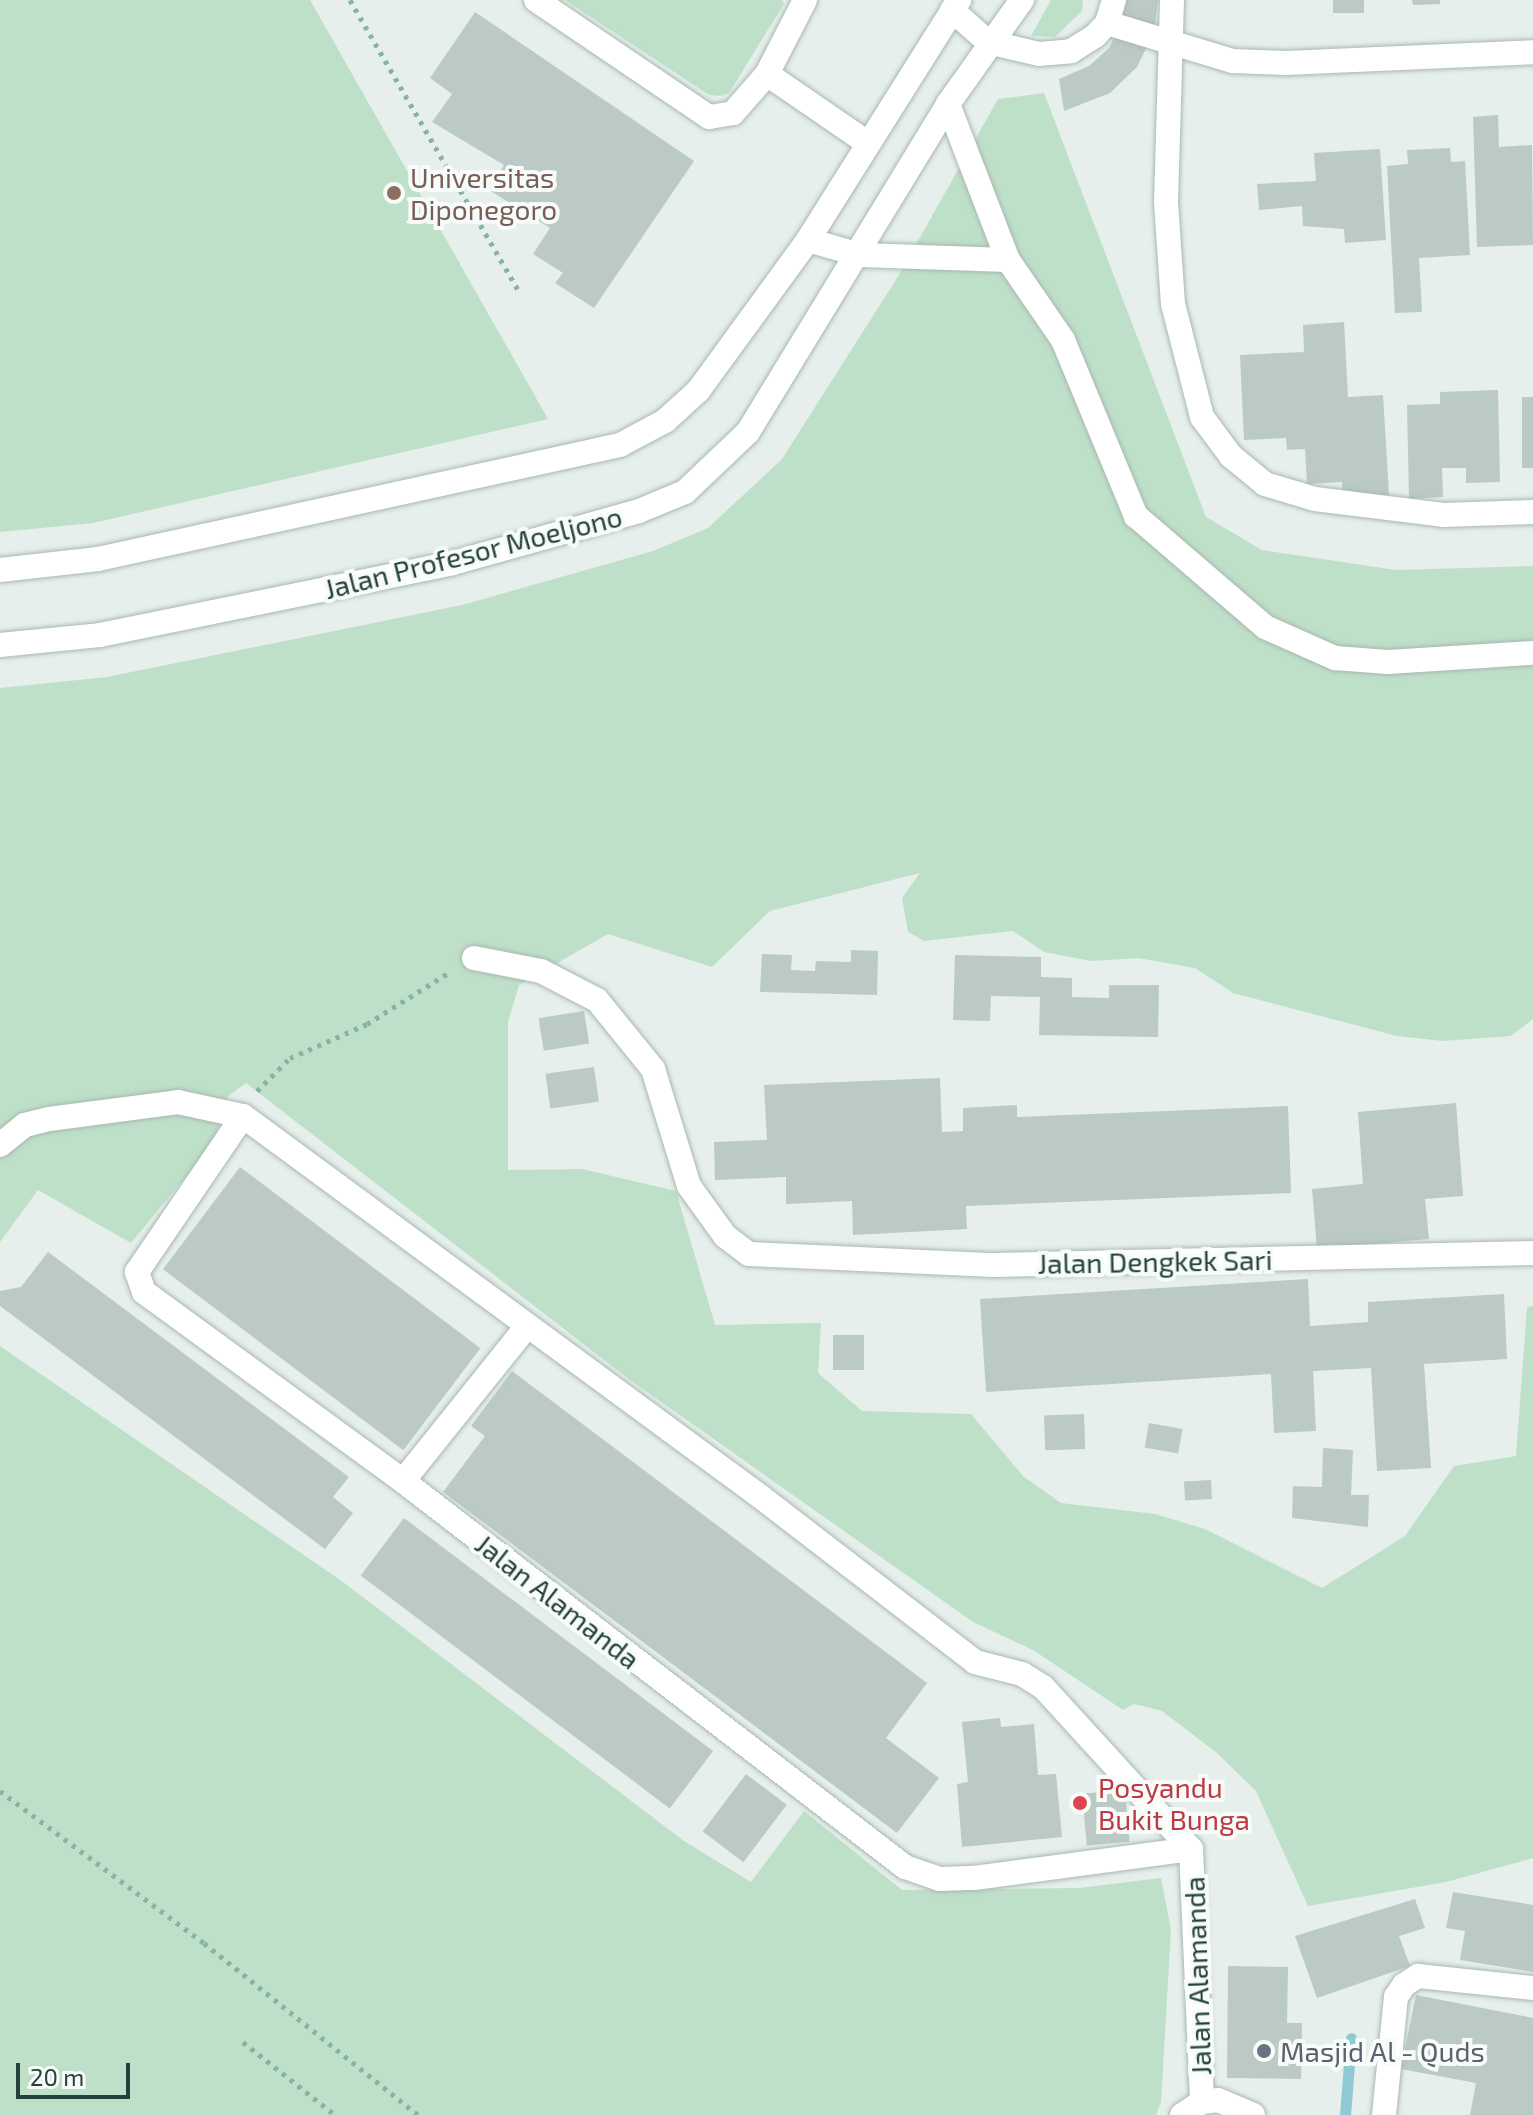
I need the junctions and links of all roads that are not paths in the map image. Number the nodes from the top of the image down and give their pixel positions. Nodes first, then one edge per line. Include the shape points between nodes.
1 (536, 0) edge
2 (805, 0) edge
3 (1022, 0) edge
4 (1172, 0) edge
5 (956, 5) edge
6 (1110, 12) edge
7 (988, 42) junction
8 (1171, 46) junction
9 (1533, 52) edge
10 (767, 74) junction
11 (948, 104) junction
12 (866, 142) junction
13 (808, 240) junction
14 (860, 255) junction
15 (1008, 260) junction
16 (1533, 512) edge
17 (0, 570) edge
18 (0, 645) edge
19 (1533, 653) edge
20 (474, 958) road end
21 (243, 1116) junction
22 (0, 1145) edge
23 (1533, 1253) edge
24 (527, 1326) junction
25 (403, 1481) junction
26 (1191, 1849) junction
27 (1533, 1988) edge
28 (1192, 2109) edge
29 (1253, 2115) edge
30 (1384, 2115) edge

1 - 10 street via 709,117 733,113
2 - 10 street
3 - 7 street, Jalan Profesor Moeljono
4 - 8 street
5 - 7 street
5 - 12 street
6 - 7 street via 1071,51 1039,54
6 - 8 street
7 - 11 street, Jalan Profesor Moeljono
8 - 9 street via 1233,61 1286,63
8 - 16 street via 1166,202 1173,304 1202,417 1231,456 1265,484 1315,499 1443,515
10 - 12 street
11 - 14 street, Jalan Profesor Moeljono
11 - 15 street
12 - 13 street
13 - 14 street
13 - 17 street via 698,391 665,421 620,445 98,559
14 - 15 street
14 - 18 street, Jalan Profesor Moeljono via 748,432 685,492 639,511 453,563 100,635
15 - 19 street via 1063,340 1136,516 1265,627 1335,658 1388,662
20 - 23 street, Jalan Dengkek Sari via 541,971 597,1000 653,1069 689,1186 725,1236 749,1254 994,1265
21 - 22 street via 178,1102 49,1119 25,1125
21 - 24 street, Jalan Alamanda
21 - 25 street, Jalan Alamanda via 137,1272 137,1282
24 - 25 street
24 - 26 street, Jalan Alamanda via 975,1662 1022,1674 1043,1687
25 - 26 street, Jalan Alamanda via 905,1867 940,1879 974,1878
26 - 28 street, Jalan Alamanda
27 - 30 street via 1418,1976 1404,1985 1396,1997
28 - 29 street via 1234,2103

